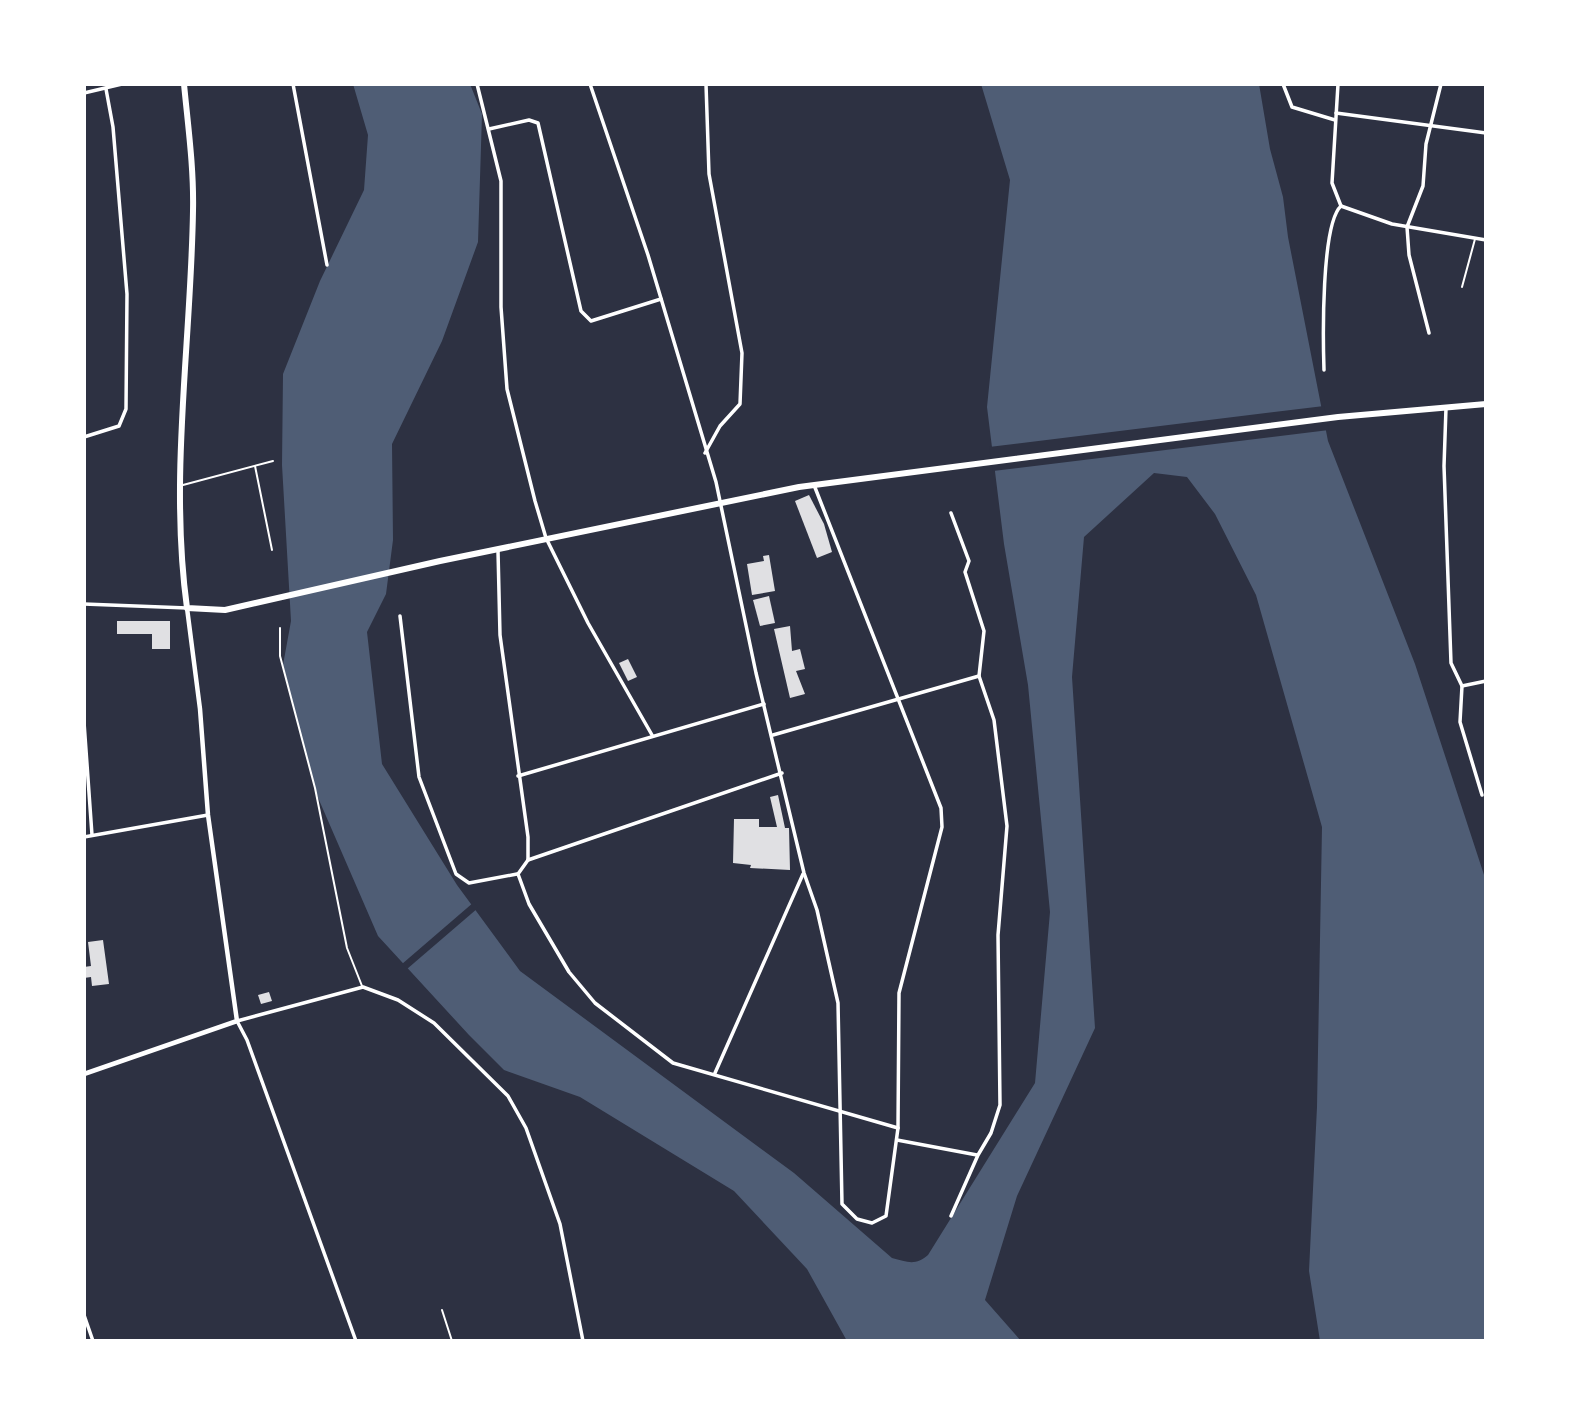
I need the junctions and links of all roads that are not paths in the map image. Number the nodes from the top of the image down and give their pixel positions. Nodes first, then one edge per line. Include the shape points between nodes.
1 (122, 84) edge
2 (184, 84) edge
3 (293, 84) edge
4 (477, 84) edge
5 (590, 84) edge
6 (706, 84) edge
7 (1283, 84) edge
8 (1338, 84) edge
9 (1441, 84) edge
10 (106, 89) junction
11 (84, 93) edge
12 (1336, 113) junction
13 (1335, 120) junction
14 (1431, 127) junction
15 (488, 129) junction
16 (1486, 133) edge
17 (1341, 206) junction
18 (1407, 226) junction
19 (1475, 239) junction
20 (1486, 240) edge
21 (327, 265) dead end
22 (1462, 287) dead end
23 (660, 299) junction
24 (1429, 333) dead end
25 (1324, 370) dead end
26 (1486, 404) edge
27 (1446, 408) junction
28 (84, 436) edge
29 (705, 453) junction
30 (273, 461) dead end
31 (255, 466) junction
32 (180, 485) junction
33 (814, 485) junction
34 (720, 501) junction
35 (951, 513) dead end
36 (546, 538) junction
37 (498, 549) junction
38 (272, 550) dead end
39 (84, 604) edge
40 (187, 608) junction
41 (400, 616) dead end
42 (280, 628) dead end
43 (979, 676) junction
44 (1486, 681) edge
45 (1462, 686) junction
46 (898, 702) junction
47 (764, 704) junction
48 (84, 722) edge
49 (652, 735) junction
50 (772, 736) junction
51 (782, 773) junction
52 (518, 776) junction
53 (1482, 795) dead end
54 (208, 815) junction
55 (92, 835) junction
56 (84, 837) edge
57 (528, 860) junction
58 (804, 873) junction
59 (518, 874) junction
60 (363, 987) junction
61 (237, 1021) junction
62 (715, 1073) junction
63 (84, 1074) edge
64 (842, 1110) junction
65 (898, 1128) junction
66 (897, 1140) junction
67 (978, 1155) junction
68 (951, 1216) dead end
69 (442, 1310) dead end
70 (84, 1315) edge
71 (93, 1341) edge
72 (356, 1341) edge
73 (452, 1341) edge
74 (583, 1341) edge

1 - 10 street
2 - 32 highway via 194,210
3 - 21 street
4 - 15 street
5 - 23 street
6 - 29 street via 709,174 742,353 743,382 740,404
7 - 13 street via 1292,107
8 - 12 street
9 - 14 street
10 - 11 street
10 - 28 street via 114,127 127,294 127,399 119,426
12 - 13 street
12 - 14 street
13 - 17 street via 1332,183
14 - 16 street
14 - 18 street via 1423,186
15 - 23 street via 529,120 538,123 582,312 591,321
15 - 36 street via 501,181 501,307 507,389
17 - 18 street
17 - 25 street via 1330,228 1322,325
18 - 19 street
18 - 24 street via 1409,256
19 - 20 street
19 - 22 lane
23 - 29 street
26 - 27 highway
27 - 33 highway via 1338,417
27 - 45 street via 1451,663
29 - 34 street
30 - 31 lane
31 - 32 lane
31 - 38 lane
32 - 40 highway
33 - 34 highway
33 - 46 street
34 - 36 highway
34 - 47 street
35 - 43 street via 969,561 965,572 984,631
36 - 37 highway
36 - 49 street
37 - 40 highway via 225,610
37 - 52 street via 500,635
39 - 40 street
40 - 54 street
41 - 59 street via 419,777 456,874 469,883
42 - 60 lane via 280,656 315,788 347,948
43 - 46 street
43 - 67 street via 994,720 1007,826 998,935 1000,1105
44 - 45 street
45 - 53 street via 1460,722
46 - 50 street
46 - 65 street via 941,808 942,827 899,993
47 - 49 street
47 - 50 street
48 - 55 street
49 - 52 street
50 - 51 street
51 - 57 street
51 - 58 street
52 - 57 street
54 - 55 street
54 - 61 street
55 - 56 street
57 - 59 street
58 - 62 street
58 - 64 street via 838,1003
59 - 62 street via 535,916 569,972 595,1003 673,1063
60 - 61 street
60 - 74 street via 398,1000 434,1024 508,1096 526,1128 560,1224
61 - 63 street
61 - 72 street
62 - 64 street
64 - 65 street
64 - 66 street via 842,1203 857,1219 872,1223 886,1216
65 - 66 street
66 - 67 street
67 - 68 street
69 - 73 lane
70 - 71 street

